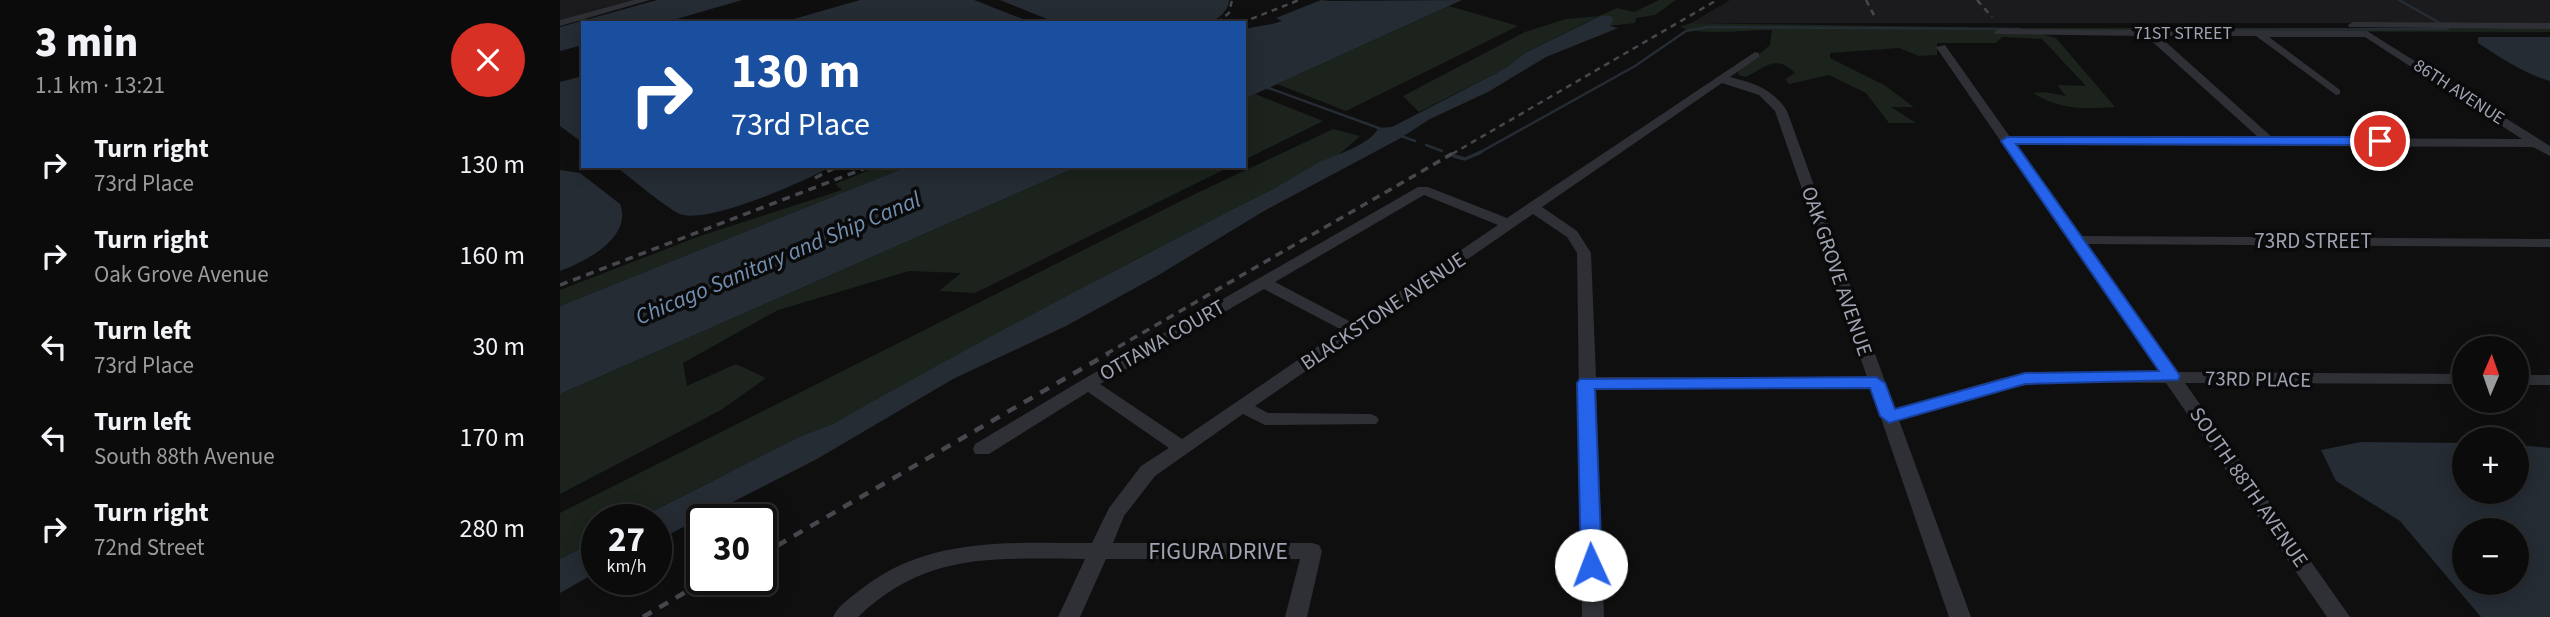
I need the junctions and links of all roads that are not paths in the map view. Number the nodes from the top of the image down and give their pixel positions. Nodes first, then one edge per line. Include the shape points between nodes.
1 (645, 0) edge
2 (560, 23) edge
3 (2550, 26) edge
4 (2261, 29) junction
5 (1999, 32) dead end
6 (2148, 32) junction
7 (2367, 34) joint
8 (1941, 47) dead end
9 (1755, 55) dead end
10 (1721, 79) junction
11 (2336, 92) dead end
12 (2007, 141) junction
13 (2269, 141) junction
14 (2536, 143) junction
15 (2550, 152) edge
16 (1534, 208) junction
17 (1509, 225) junction
18 (2075, 240) junction
19 (2550, 243) edge
20 (1262, 282) junction
21 (1355, 330) junction
22 (2172, 376) junction
23 (2452, 379) edge
24 (2529, 380) edge
25 (2550, 380) edge
26 (1586, 383) junction
27 (1876, 383) junction
28 (1088, 384) junction
29 (1242, 406) junction
30 (1889, 416) junction
31 (1370, 420) dead end
32 (1181, 447) junction
33 (982, 449) dead end
34 (1098, 551) junction
35 (844, 617) edge
36 (1069, 617) edge
37 (1296, 617) edge
38 (1593, 617) edge
39 (1960, 617) edge
40 (2339, 617) edge

1 - 2 street
3 - 4 street, 71ST STREET
4 - 6 street, 71ST STREET
4 - 7 street, 71ST STREET
4 - 11 street
5 - 6 street, 71ST STREET
6 - 13 street
7 - 14 street, 86TH AVENUE
8 - 12 street, SOUTH 88TH AVENUE
9 - 10 street, BLACKSTONE AVENUE
10 - 16 street, BLACKSTONE AVENUE
10 - 27 street, OAK GROVE AVENUE via 1763,93 1781,111
12 - 13 street
12 - 18 street, SOUTH 88TH AVENUE
13 - 14 street
14 - 15 street, 86TH AVENUE
16 - 17 street, BLACKSTONE AVENUE
16 - 26 street via 1572,233 1584,253
17 - 20 street, OTTAWA COURT via 1423,190
17 - 21 street, BLACKSTONE AVENUE
18 - 19 street, 73RD STREET
18 - 22 street, SOUTH 88TH AVENUE
20 - 21 street
20 - 28 street, OTTAWA COURT
21 - 29 street, BLACKSTONE AVENUE
22 - 23 street, 73RD PLACE
22 - 30 street, 73RD PLACE via 2025,379
22 - 40 street, SOUTH 88TH AVENUE
24 - 25 street
26 - 27 street
26 - 38 street
27 - 30 street, OAK GROVE AVENUE
28 - 32 street, OTTAWA COURT
28 - 33 street
29 - 31 street via 1265,419
29 - 32 street, BLACKSTONE AVENUE
30 - 39 street, OAK GROVE AVENUE
32 - 34 street, BLACKSTONE AVENUE via 1135,484
34 - 35 street via 979,551 946,557 890,580
34 - 36 street, BLACKSTONE AVENUE
34 - 37 street, FIGURA DRIVE via 1312,551

